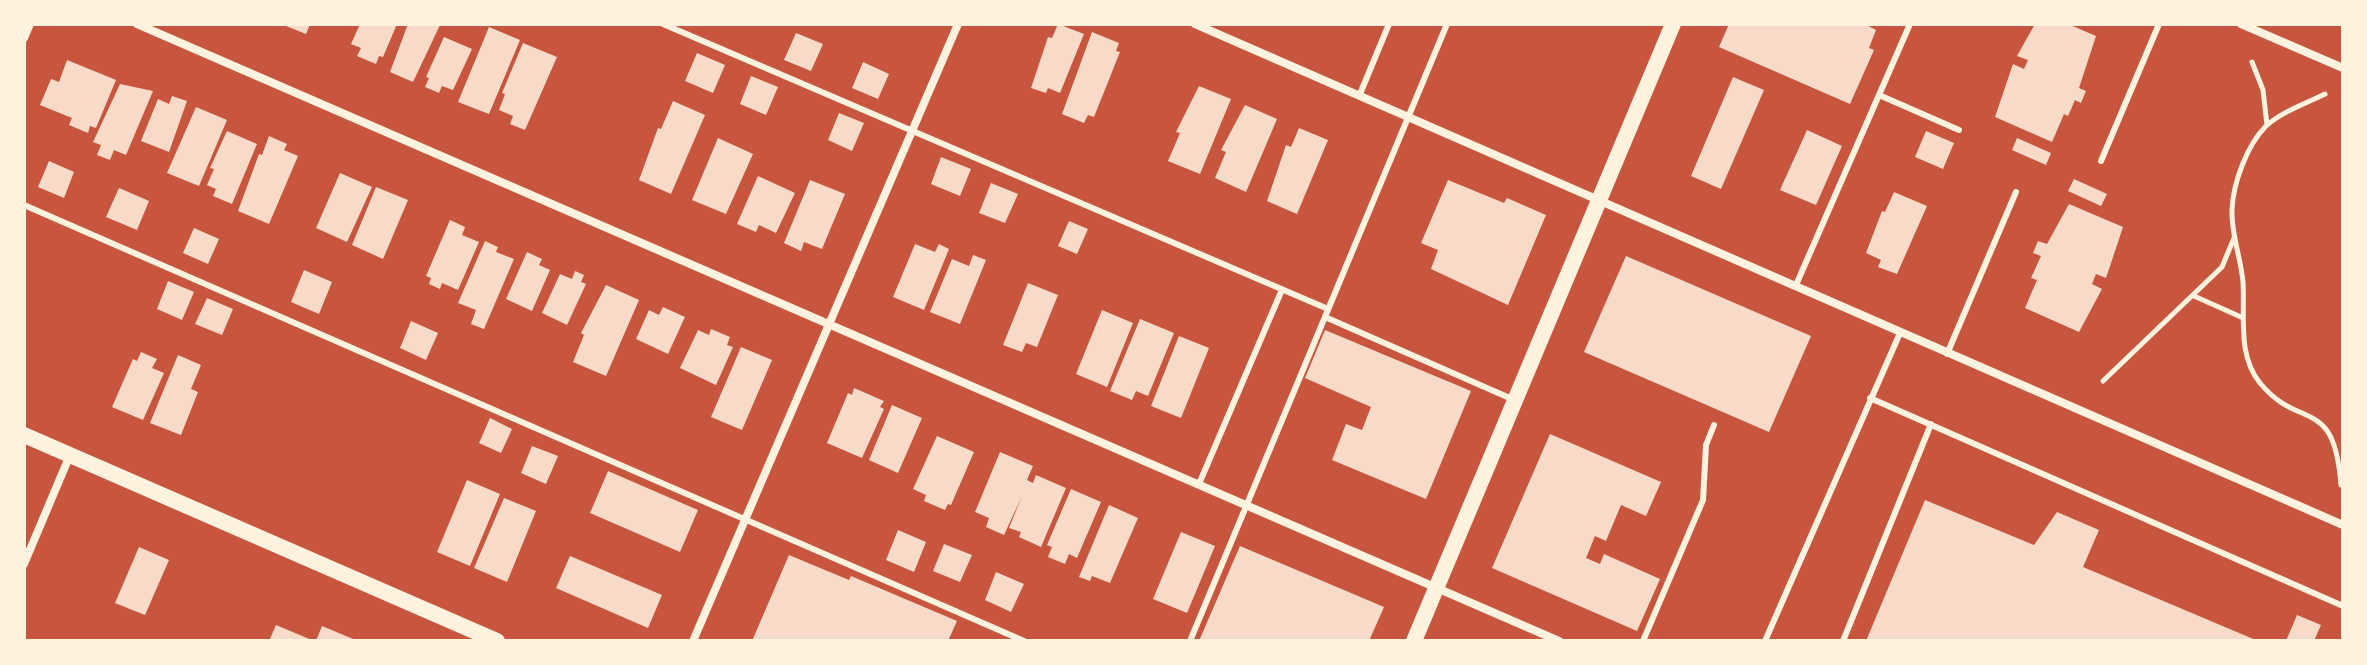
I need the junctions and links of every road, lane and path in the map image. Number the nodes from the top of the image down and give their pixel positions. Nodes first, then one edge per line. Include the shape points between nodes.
1 (30, 24) edge
2 (137, 24) edge
3 (663, 24) edge
4 (958, 24) edge
5 (1195, 24) edge
6 (1389, 24) edge
7 (1447, 24) edge
8 (1673, 24) edge
9 (1910, 24) edge
10 (2159, 24) edge
11 (2241, 24) edge
12 (24, 38) edge
13 (2252, 62) dead end
14 (2343, 68) edge
15 (1360, 94) junction
16 (2325, 94) dead end
17 (1879, 95) junction
18 (1409, 115) junction
19 (2267, 125) junction
20 (1959, 130) dead end
21 (912, 133) junction
22 (2101, 161) dead end
23 (2016, 192) dead end
24 (1598, 199) junction
25 (24, 205) edge
26 (2234, 237) junction
27 (1796, 285) junction
28 (1281, 292) junction
29 (2194, 296) junction
30 (1328, 309) junction
31 (1325, 317) junction
32 (2241, 317) junction
33 (831, 323) junction
34 (1900, 333) junction
35 (1947, 354) junction
36 (2103, 381) dead end
37 (1870, 398) junction
38 (1515, 400) junction
39 (1931, 424) junction
40 (1714, 425) dead end
41 (24, 435) edge
42 (70, 455) junction
43 (1199, 484) junction
44 (2341, 485) dead end
45 (1248, 505) junction
46 (746, 518) junction
47 (2343, 525) edge
48 (24, 564) edge
49 (1437, 587) junction
50 (2343, 606) edge
51 (497, 641) edge
52 (693, 641) edge
53 (1024, 641) edge
54 (1190, 641) edge
55 (1414, 641) edge
56 (1559, 641) edge
57 (1643, 641) edge
58 (1765, 641) edge
59 (1843, 641) edge

1 - 12 street
2 - 33 street
3 - 21 lane
4 - 21 street
5 - 15 street
6 - 15 lane
7 - 18 lane
8 - 24 main road
9 - 17 lane
10 - 22 lane
11 - 14 street
13 - 19 path via 2263,90
15 - 18 street
16 - 19 path
17 - 20 lane
17 - 27 lane
18 - 24 street
18 - 30 lane
19 - 26 path via 2238,177
21 - 28 lane
21 - 33 street
23 - 35 lane
24 - 27 street
24 - 38 main road
25 - 46 lane
26 - 29 path via 2222,267
26 - 32 path via 2243,283
27 - 34 street
28 - 30 lane
28 - 43 lane
29 - 32 path
29 - 36 path
30 - 31 lane
31 - 38 lane
31 - 45 lane
32 - 44 path via 2248,362 2260,383 2326,426 2339,453
33 - 43 street
33 - 46 street
34 - 35 street
34 - 37 lane
35 - 47 street
37 - 39 lane
37 - 58 lane
38 - 49 main road
39 - 50 lane
39 - 59 lane
40 - 57 lane via 1706,445 1703,500
41 - 42 main road
42 - 48 street
42 - 51 main road
43 - 45 street
45 - 49 street
45 - 54 lane
46 - 52 street
46 - 53 lane
49 - 55 main road
49 - 56 street

